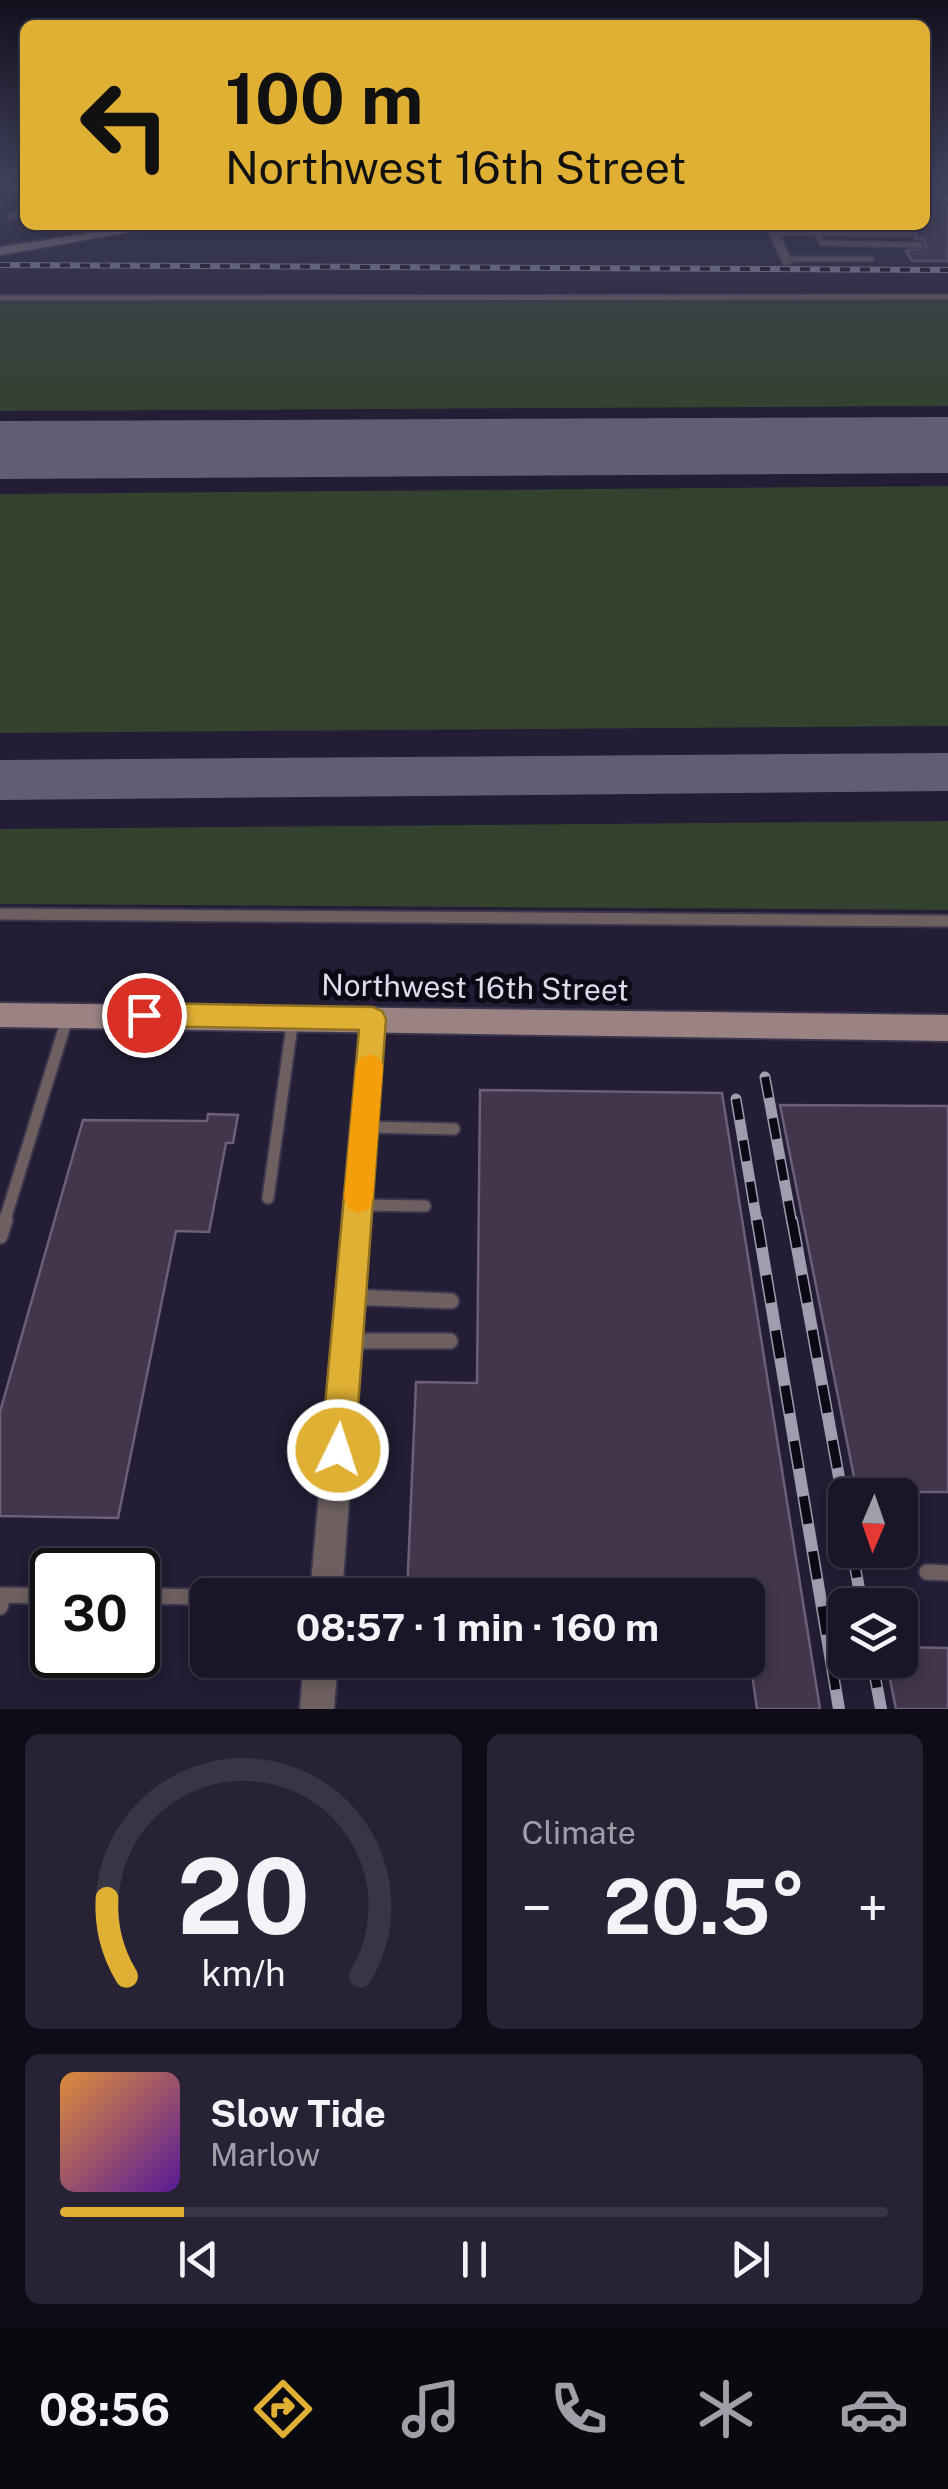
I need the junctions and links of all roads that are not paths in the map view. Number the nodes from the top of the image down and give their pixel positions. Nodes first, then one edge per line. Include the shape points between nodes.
1 (840, 259) joint
2 (871, 259) dead end
3 (787, 261) edge
4 (948, 297) edge
5 (0, 298) edge
6 (0, 914) edge
7 (948, 922) edge
8 (69, 1014) junction
9 (0, 1015) edge
10 (294, 1018) junction
11 (373, 1019) junction
12 (948, 1028) edge
13 (364, 1127) junction
14 (454, 1129) dead end
15 (268, 1198) dead end
16 (358, 1205) junction
17 (424, 1206) dead end
18 (0, 1236) edge
19 (350, 1297) junction
20 (451, 1301) dead end
21 (346, 1341) junction
22 (450, 1341) dead end
23 (927, 1572) dead end
24 (948, 1572) edge
25 (327, 1578) edge
26 (30, 1596) edge
27 (160, 1596) edge
28 (190, 1597) edge
29 (0, 1607) edge
30 (320, 1678) edge
31 (317, 1709) edge

1 - 2 lane
1 - 3 lane
4 - 5 lane
6 - 7 lane
8 - 9 main road, Northwest 16th Street
8 - 10 main road, Northwest 16th Street
8 - 18 lane
10 - 11 main road, Northwest 16th Street
10 - 15 lane
11 - 12 main road, Northwest 16th Street
11 - 13 street
13 - 14 lane
13 - 16 street
16 - 17 lane
16 - 19 street
19 - 20 lane
19 - 21 street
21 - 22 lane
21 - 25 street
23 - 24 lane
26 - 29 lane via 3,1595
27 - 28 lane
30 - 31 street

